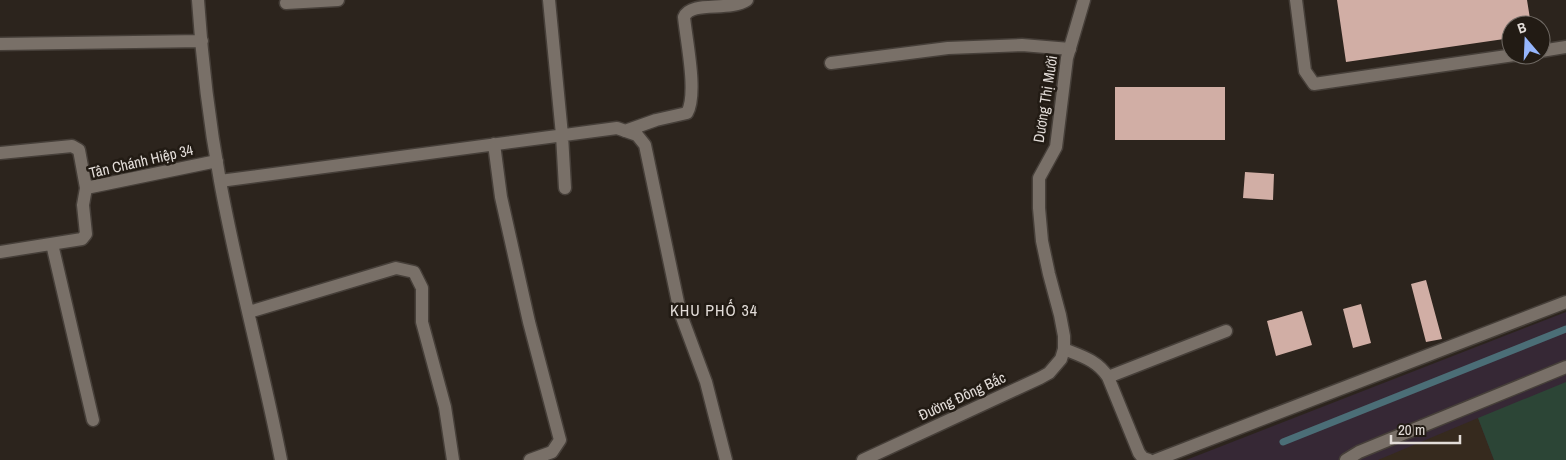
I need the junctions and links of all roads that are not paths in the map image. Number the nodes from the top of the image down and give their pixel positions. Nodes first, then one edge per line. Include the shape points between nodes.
1 (198, 0) edge
2 (338, 0) edge
3 (549, 0) edge
4 (747, 0) edge
5 (1084, 0) edge
6 (1296, 0) edge
7 (286, 3) dead end
8 (202, 41) junction
9 (0, 44) edge
10 (1566, 47) edge
11 (1070, 49) junction
12 (1551, 49) edge
13 (1501, 57) edge
14 (830, 63) dead end
15 (625, 131) junction
16 (562, 135) junction
17 (494, 144) junction
18 (0, 153) edge
19 (217, 161) junction
20 (220, 181) junction
21 (86, 188) junction
22 (565, 188) dead end
23 (52, 244) junction
24 (0, 252) edge
25 (1566, 302) edge
26 (249, 312) junction
27 (1226, 330) dead end
28 (1064, 349) junction
29 (1566, 367) edge
30 (1108, 377) junction
31 (93, 420) dead end
32 (281, 460) edge
33 (453, 460) edge
34 (530, 460) edge
35 (726, 460) edge
36 (863, 460) edge
37 (1149, 460) edge
38 (1156, 460) edge
39 (1346, 460) edge

1 - 8 street
2 - 7 street
3 - 16 street
4 - 15 street via 721,5 699,4 686,11 690,108 687,113
5 - 11 street, Dương Thị Mười
6 - 13 street via 1305,71 1314,84
8 - 9 street
8 - 19 street
10 - 12 street
11 - 14 street via 1022,45 948,48
11 - 28 street, Dương Thị Mười via 1056,147 1039,178 1042,241 1063,326
15 - 16 street via 617,128
15 - 35 street via 637,135 645,145 680,312 706,382
16 - 17 street
16 - 22 street
17 - 20 street
17 - 34 street via 507,226 560,440 552,452
18 - 21 street via 72,146 79,150
19 - 20 street
19 - 21 street, Tân Chánh Hiệp 34
20 - 26 street
21 - 23 street, Tân Chánh Hiệp 34 via 83,205 86,234 82,240
23 - 24 street, Tân Chánh Hiệp 34
23 - 31 street
25 - 38 street
26 - 32 street
26 - 33 street via 396,268 414,272 422,288 422,322 445,407
27 - 30 street
28 - 30 street via 1094,362
28 - 36 street, Đường Đông Bắc via 1061,359 1049,373
29 - 39 street
30 - 37 street via 1138,453

